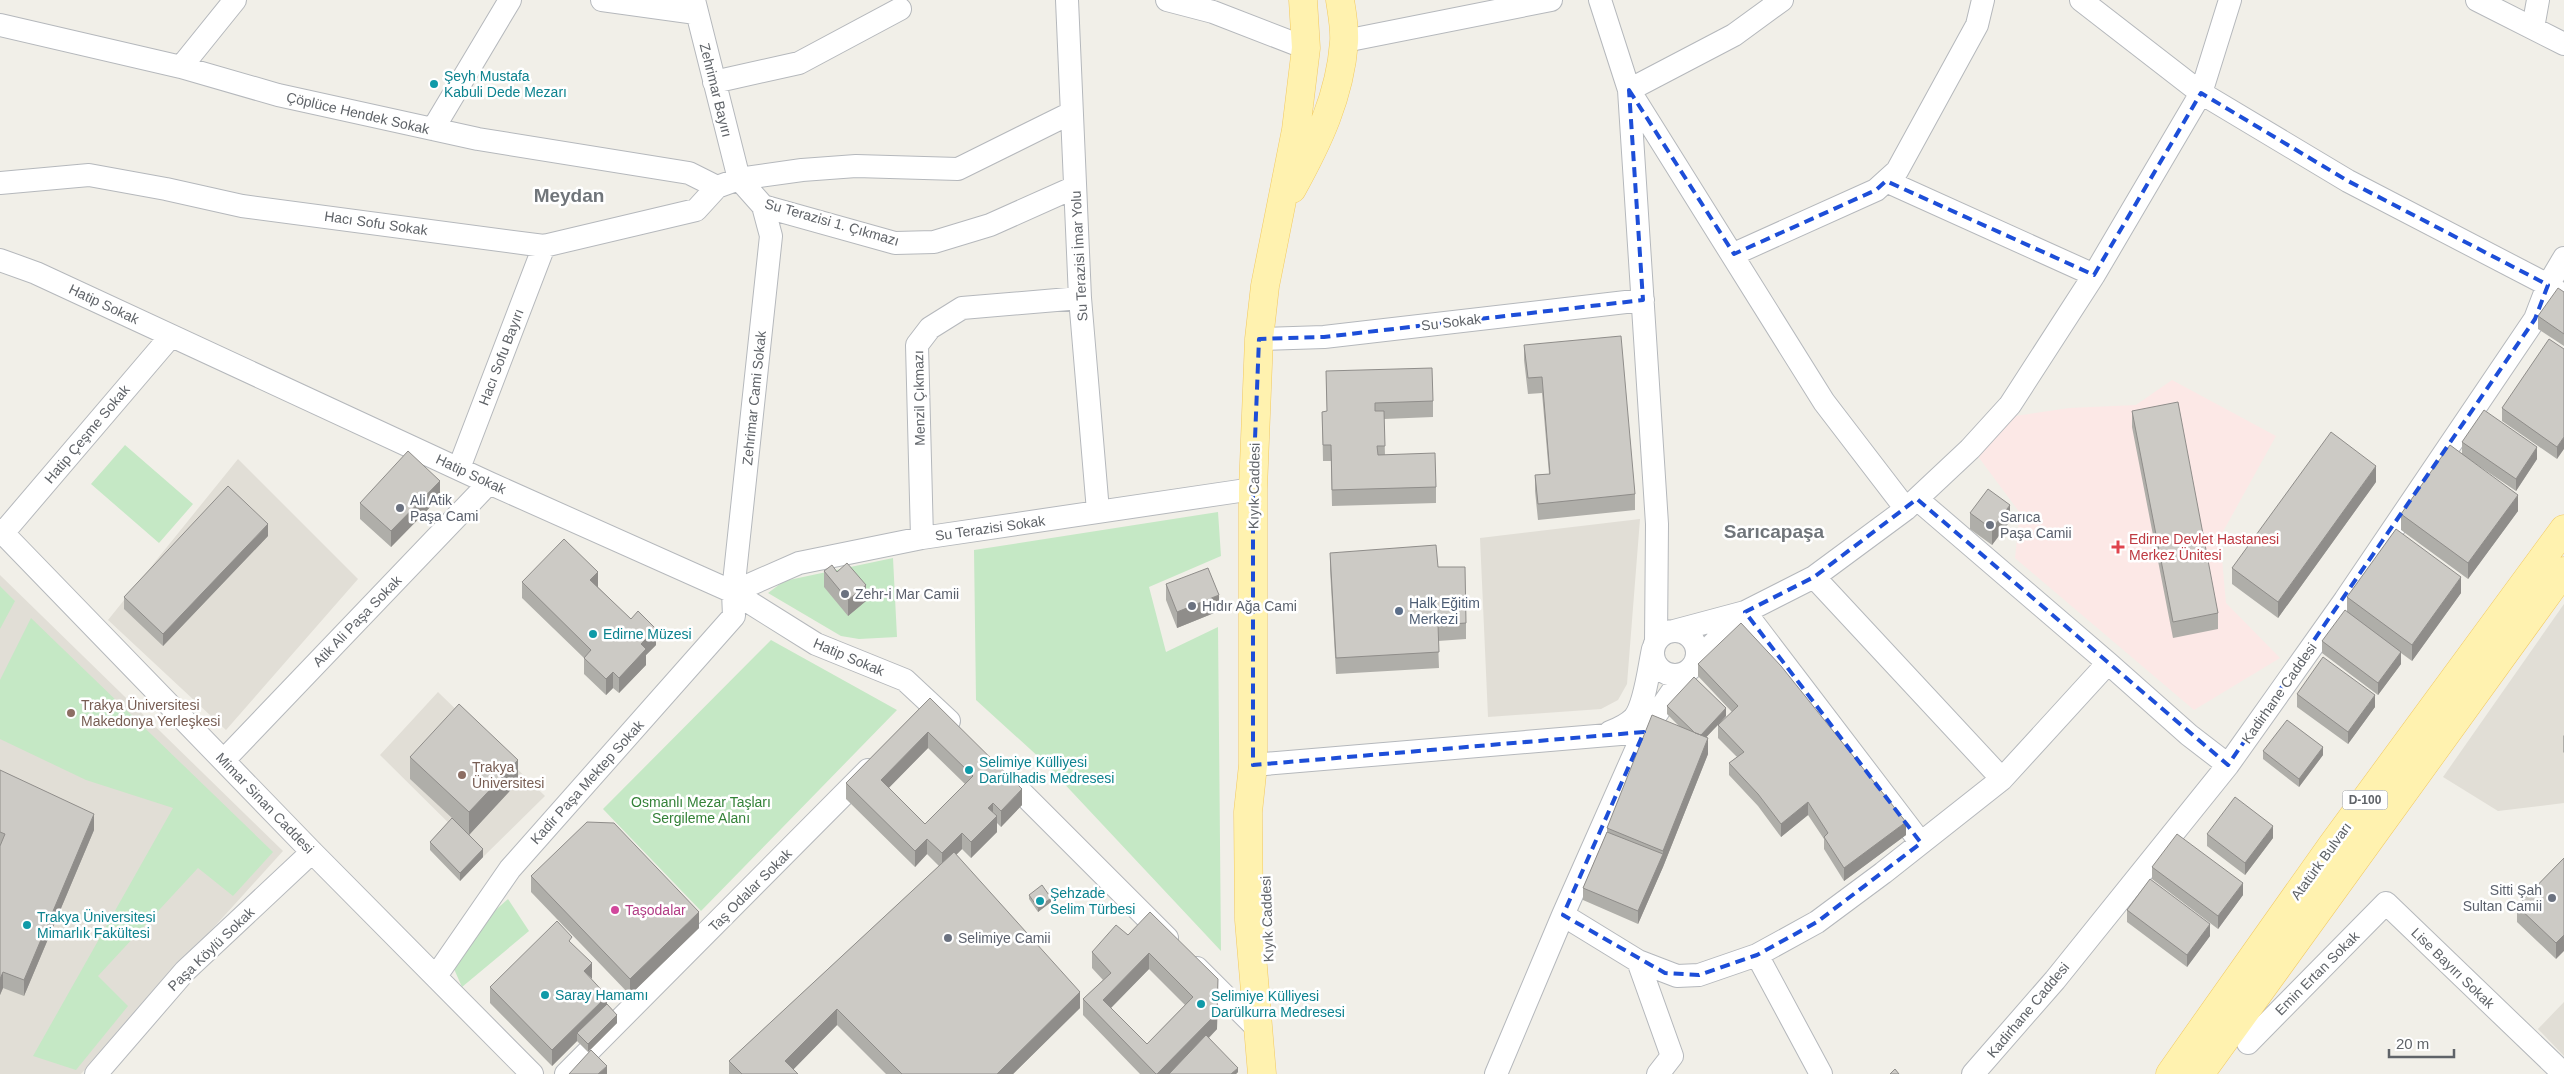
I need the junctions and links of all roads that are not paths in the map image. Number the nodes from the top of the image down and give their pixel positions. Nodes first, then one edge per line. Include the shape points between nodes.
1 (235, 0) edge
2 (510, 0) edge
3 (602, 0) edge
4 (1067, 0) edge
5 (1167, 0) edge
6 (1303, 0) edge
7 (1340, 0) edge
8 (1551, 0) edge
9 (1600, 0) edge
10 (1782, 0) edge
11 (1983, 0) edge
12 (2082, 0) edge
13 (2230, 0) edge
14 (2477, 0) edge
15 (2538, 0) edge
16 (695, 6) edge
17 (900, 9) dead end
18 (0, 25) edge
19 (2533, 28) junction
20 (1345, 41) junction
21 (2564, 44) edge
22 (1306, 48) junction
23 (181, 67) junction
24 (714, 82) junction
25 (1630, 90) junction
26 (2201, 93) junction
27 (1071, 113) junction
28 (432, 129) junction
29 (739, 180) junction
30 (1886, 181) junction
31 (0, 183) edge
32 (718, 187) junction
33 (1075, 187) junction
34 (763, 206) junction
35 (1281, 210) junction
36 (544, 246) junction
37 (1734, 254) junction
38 (2564, 258) edge
39 (0, 260) edge
40 (2094, 275) junction
41 (2556, 291) edge
42 (1080, 298) junction
43 (1643, 300) junction
44 (171, 336) junction
45 (1259, 339) junction
46 (459, 468) junction
47 (490, 483) junction
48 (1253, 489) junction
49 (1912, 504) junction
50 (1098, 511) junction
51 (2564, 529) edge
52 (2, 531) edge
53 (922, 538) junction
54 (2564, 571) edge
55 (1814, 577) junction
56 (733, 592) junction
57 (1745, 612) junction
58 (1661, 640) junction
59 (2108, 663) junction
60 (1690, 668) junction
61 (961, 732) edge
62 (1644, 732) junction
63 (1604, 735) junction
64 (885, 753) edge
65 (982, 753) edge
66 (224, 760) junction
67 (1253, 765) junction
68 (2228, 765) junction
69 (2002, 779) junction
70 (1922, 842) junction
71 (312, 852) junction
72 (2386, 904) joint
73 (1563, 915) junction
74 (1757, 956) junction
75 (1638, 961) junction
76 (436, 976) junction
77 (1256, 1027) junction
78 (2248, 1043) dead end
79 (96, 1074) edge
80 (532, 1074) edge
81 (566, 1074) edge
82 (1262, 1074) edge
83 (1277, 1074) edge
84 (1496, 1074) edge
85 (1658, 1074) edge
86 (1821, 1074) edge
87 (1973, 1074) edge
88 (2170, 1074) edge
89 (2200, 1074) edge
90 (2564, 1074) edge

1 - 23 street
2 - 28 street
3 - 16 street
4 - 27 street, Su Terazisi İmar Yolu
5 - 22 street via 1213,12
6 - 22 main road, Kıyık Caddesi
7 - 20 main road, Kıyık Caddesi
8 - 20 street
9 - 25 street
10 - 25 street via 1734,35
11 - 30 street via 1977,25 1898,171
12 - 26 street
13 - 26 street
14 - 19 street
15 - 19 street
16 - 24 street, Zehrimar Bayırı
17 - 24 street via 799,63
18 - 23 street, Çöplüce Hendek Sokak
19 - 21 street
20 - 35 main road, Kıyık Caddesi via 1335,98 1317,143
22 - 35 main road, Kıyık Caddesi via 1296,130
23 - 28 street, Çöplüce Hendek Sokak via 278,95
24 - 29 street, Zehrimar Bayırı
25 - 37 street
25 - 43 street
26 - 40 street
26 - 41 street via 2348,181
27 - 29 street, Hacı Sofu Sokak via 958,168 856,166 793,171
27 - 33 street, Su Terazisi İmar Yolu
28 - 32 street, Çöplüce Hendek Sokak via 689,173
29 - 32 street, Hacı Sofu Sokak
29 - 34 street, Su Terazisi 1. Çıkmazı
30 - 37 street via 1876,190
30 - 40 street
31 - 36 street, Hacı Sofu Sokak via 89,175 166,188 242,206
32 - 36 street, Hacı Sofu Sokak via 696,210
33 - 34 street, Su Terazisi 1. Çıkmazı via 990,225 934,242 895,243
33 - 42 street, Su Terazisi İmar Yolu
34 - 56 street, Zehrimar Cami Sokak via 772,236
35 - 45 main road, Kıyık Caddesi
36 - 46 street, Hacı Sofu Bayırı
37 - 49 street via 1824,402
38 - 41 street, Kadirhane Caddesi
39 - 44 street, Hatip Sokak via 36,273
40 - 49 street via 2010,405 1970,449
41 - 68 street, Kadirhane Caddesi
42 - 50 street, Su Terazisi İmar Yolu
42 - 53 street, Menzil Çıkmazı via 962,308 930,328 917,344
43 - 45 street, Su Sokak via 1324,336
43 - 58 street
44 - 46 street, Hatip Sokak
44 - 52 street, Hatip Çeşme Sokak
45 - 48 main road, Kıyık Caddesi
46 - 47 street, Hatip Sokak
47 - 56 street, Hatip Sokak
47 - 66 street, Atik Ali Paşa Sokak
48 - 50 street, Su Terazisi Sokak
48 - 67 main road, Kıyık Caddesi
49 - 55 street
49 - 59 street
50 - 53 street, Su Terazisi Sokak
51 - 88 main road, Atatürk Bulvarı / D-100 via 2332,845
52 - 66 street, Mimar Sinan Caddesi
53 - 56 street, Su Terazisi Sokak via 799,563
54 - 89 main road, Atatürk Bulvarı / D-100
55 - 57 street
55 - 69 street
56 - 61 street, Hatip Sokak via 816,644 905,680 926,711
56 - 76 street, Kadir Paşa Mektep Sokak via 734,616 510,869
57 - 58 street
57 - 60 street
57 - 70 street
58 - 60 street via 1688,635 1696,648
58 - 60 street via 1655,662 1664,672 1671,675
58 - 63 street via 1634,718
59 - 68 street
59 - 69 street
60 - 62 street
62 - 63 street
62 - 73 street
63 - 67 street
64 - 81 street, Taş Odalar Sokak
65 - 77 street
66 - 71 street, Mimar Sinan Caddesi
67 - 77 main road, Kıyık Caddesi via 1248,812 1249,920
67 - 83 main road, Kıyık Caddesi via 1262,791 1270,1005
68 - 87 street, Kadirhane Caddesi via 2055,980
69 - 70 street
70 - 74 street via 1817,922
71 - 76 street, Mimar Sinan Caddesi
71 - 79 street, Paşa Köylü Sokak via 185,971
72 - 78 street, Emin Ertan Sokak
72 - 90 street, Lise Bayırı Sokak
73 - 75 street
73 - 84 street
74 - 75 street via 1699,975 1677,976
74 - 86 street
75 - 85 street via 1672,1056
76 - 80 street, Mimar Sinan Caddesi
77 - 82 main road, Kıyık Caddesi

